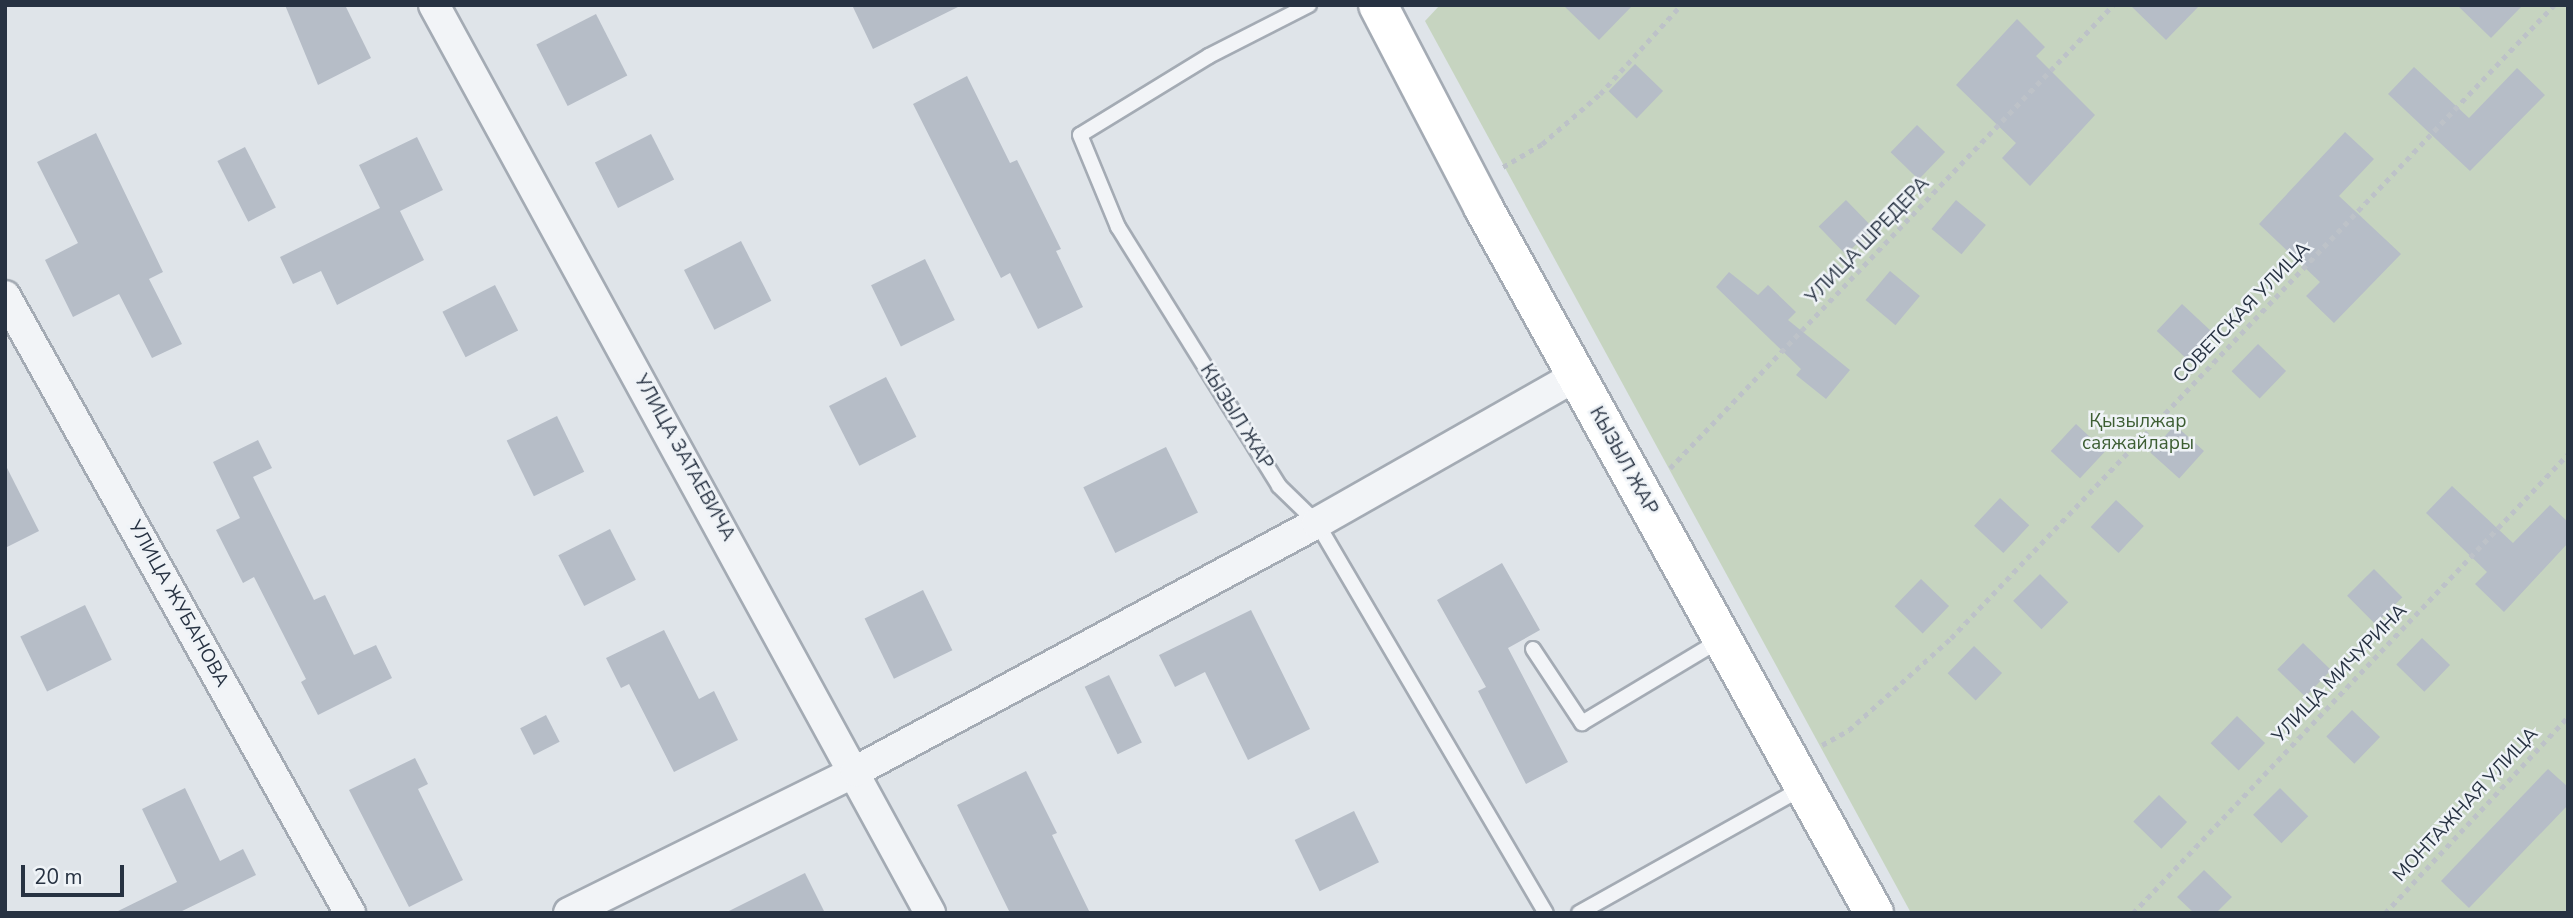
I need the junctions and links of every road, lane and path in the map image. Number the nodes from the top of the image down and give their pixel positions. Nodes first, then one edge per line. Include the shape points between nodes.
1 (434, 5) edge
2 (1309, 5) edge
3 (1378, 5) edge
4 (1681, 5) edge
5 (2113, 5) edge
6 (2554, 5) edge
7 (1472, 186) junction
8 (5, 296) edge
9 (1576, 376) junction
10 (2568, 454) edge
11 (1643, 497) junction
12 (1317, 523) junction
13 (1723, 639) junction
14 (1533, 649) dead end
15 (2568, 717) edge
16 (856, 771) junction
17 (1807, 786) junction
18 (350, 913) edge
19 (569, 913) edge
20 (930, 913) edge
21 (1546, 913) edge
22 (1579, 913) edge
23 (1874, 913) edge
24 (2133, 913) edge
25 (2385, 913) edge

1 - 16 street, УЛИЦА ЗАТАЕВИЧА
2 - 12 lane, КЫЗЫЛ ЖАР via 1209,56 1080,135 1118,227 1279,486
3 - 7 main road, КЫЗЫЛ ЖАР
4 - 7 path via 1600,94 1542,144
5 - 11 path, УЛИЦА ШРЕДЕРА
6 - 17 path, СОВЕТСКАЯ УЛИЦА via 1951,638 1849,730 1818,748
7 - 9 main road, КЫЗЫЛ ЖАР
8 - 18 street, УЛИЦА ЖУБАНОВА
9 - 11 main road, КЫЗЫЛ ЖАР
9 - 12 street
10 - 24 path, УЛИЦА МИЧУРИНА
11 - 13 main road, КЫЗЫЛ ЖАР
12 - 16 street
12 - 21 lane, КЫЗЫЛ ЖАР
13 - 14 lane via 1582,723
13 - 17 main road, КЫЗЫЛ ЖАР
15 - 25 path, МОНТАЖНАЯ УЛИЦА
16 - 19 street
16 - 20 street, УЛИЦА ЗАТАЕВИЧА
17 - 22 lane
17 - 23 main road, КЫЗЫЛ ЖАР

